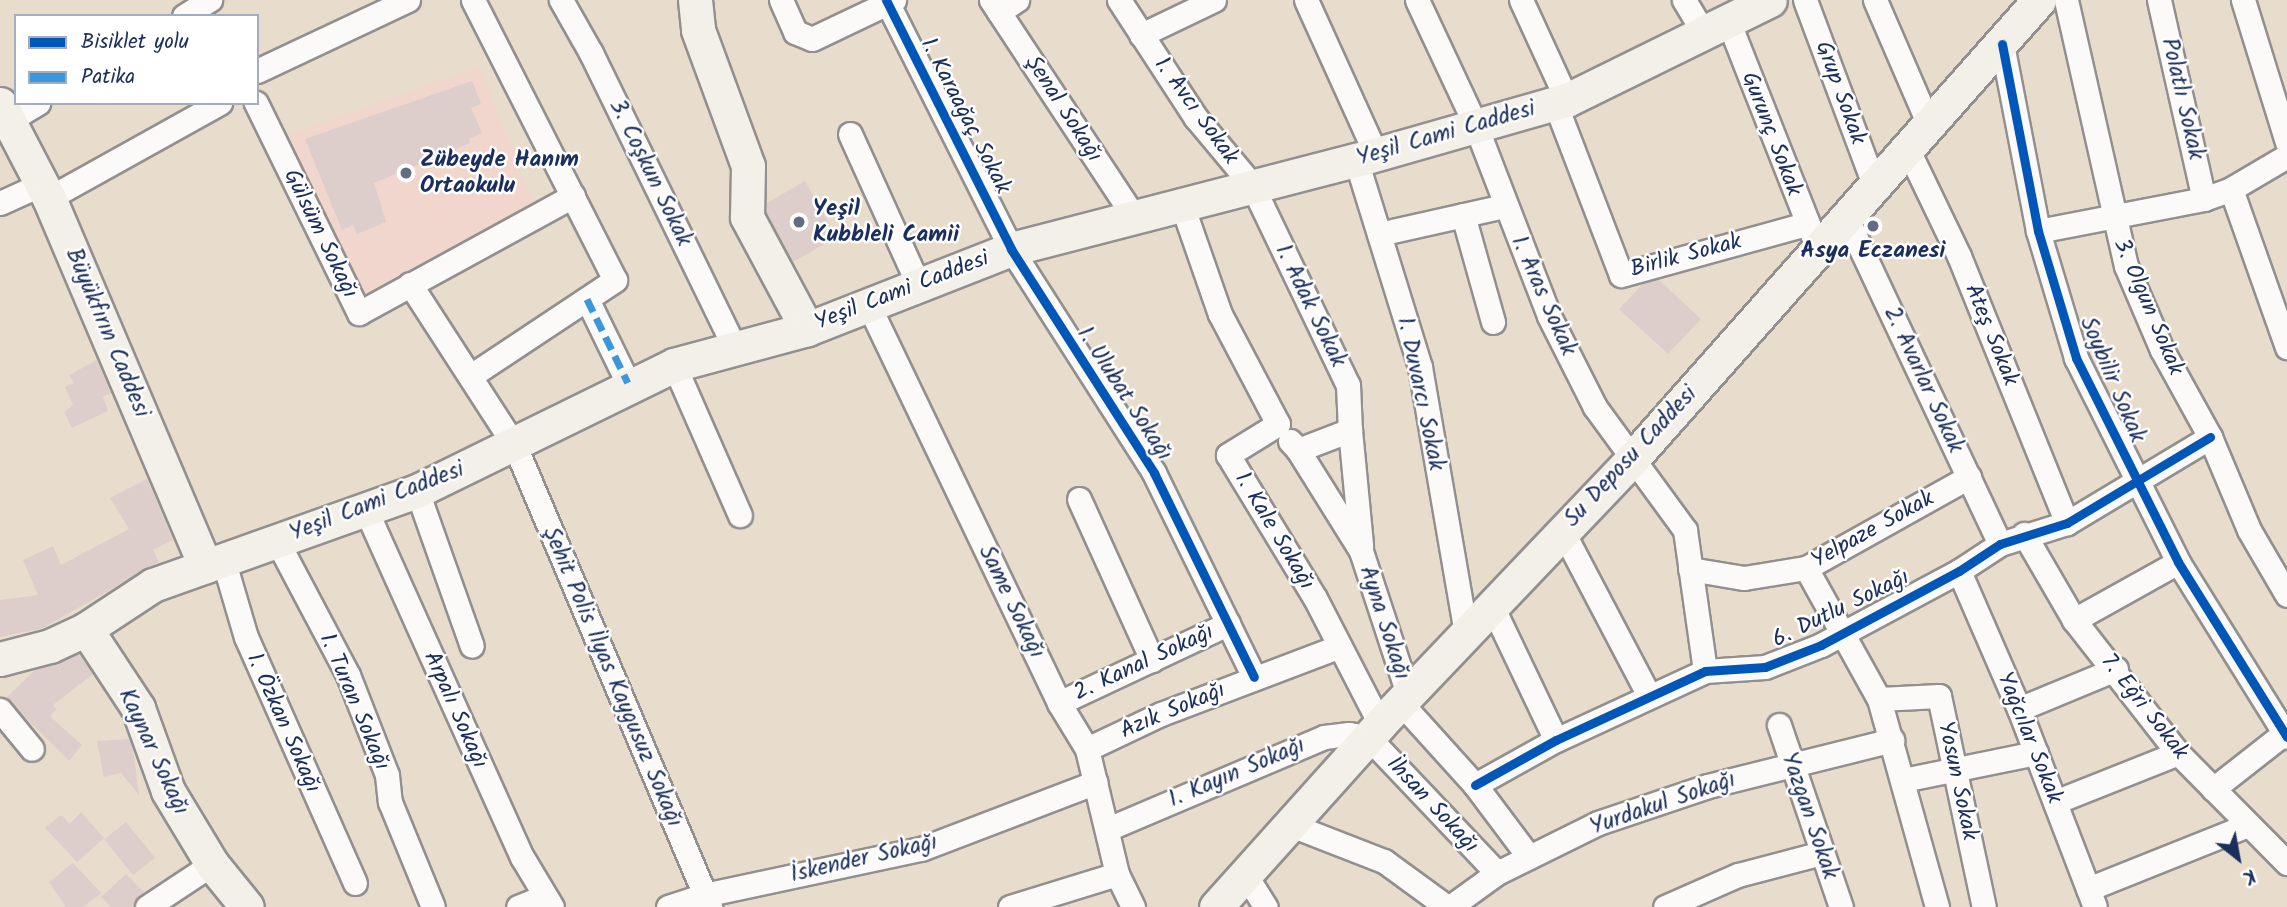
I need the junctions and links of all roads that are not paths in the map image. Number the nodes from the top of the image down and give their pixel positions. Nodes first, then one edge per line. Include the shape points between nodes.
1 (210, 0) edge
2 (408, 0) edge
3 (473, 0) edge
4 (561, 0) edge
5 (695, 0) edge
6 (780, 0) edge
7 (1119, 0) edge
8 (1214, 0) edge
9 (1306, 0) edge
10 (1417, 0) edge
11 (1521, 0) edge
12 (1684, 0) edge
13 (1770, 0) edge
14 (1805, 0) edge
15 (1875, 0) edge
16 (2039, 0) edge
17 (2066, 0) edge
18 (2159, 0) edge
19 (2243, 0) edge
20 (889, 1) edge
21 (1002, 4) edge
22 (187, 14) edge
23 (1715, 24) junction
24 (1142, 35) junction
25 (2002, 44) junction
26 (259, 70) edge
27 (1561, 102) junction
28 (31, 105) edge
29 (216, 105) edge
30 (257, 105) edge
31 (5, 112) edge
32 (1475, 124) junction
33 (850, 134) dead end
34 (1919, 137) junction
35 (2287, 142) edge
36 (2287, 156) edge
37 (1366, 157) junction
38 (1252, 186) junction
39 (1875, 187) junction
40 (2231, 189) junction
41 (45, 191) junction
42 (573, 196) junction
43 (2204, 199) junction
44 (0, 203) edge
45 (1182, 205) junction
46 (1504, 206) junction
47 (1462, 215) junction
48 (1846, 217) junction
49 (1135, 218) junction
50 (2113, 220) junction
51 (2038, 231) junction
52 (1379, 234) junction
53 (1813, 236) junction
54 (1011, 249) junction
55 (410, 284) junction
56 (918, 284) junction
57 (587, 299) junction
58 (868, 304) junction
59 (1493, 322) dead end
60 (807, 329) junction
61 (2287, 347) edge
62 (735, 348) junction
63 (674, 365) junction
64 (472, 375) junction
65 (628, 383) junction
66 (1278, 424) junction
67 (1350, 430) junction
68 (2210, 437) junction
69 (514, 446) junction
70 (1298, 450) junction
71 (1633, 458) junction
72 (1969, 477) junction
73 (2134, 480) junction
74 (417, 491) junction
75 (1079, 499) dead end
76 (365, 508) junction
77 (740, 515) dead end
78 (2067, 523) junction
79 (1563, 532) junction
80 (2024, 534) junction
81 (277, 541) junction
82 (2000, 544) junction
83 (1361, 551) junction
84 (214, 562) junction
85 (2178, 562) junction
86 (1806, 568) junction
87 (1690, 569) junction
88 (1959, 571) junction
89 (2287, 594) edge
90 (1492, 606) junction
91 (2074, 620) junction
92 (1228, 624) junction
93 (86, 629) junction
94 (1466, 632) junction
95 (1844, 632) junction
96 (472, 646) dead end
97 (1339, 646) junction
98 (0, 659) edge
99 (1152, 660) junction
100 (2116, 669) junction
101 (1705, 671) junction
102 (1254, 677) junction
103 (1648, 694) junction
104 (1879, 698) junction
105 (1059, 703) junction
106 (2019, 709) junction
107 (0, 710) edge
108 (1389, 714) junction
109 (1779, 725) dead end
110 (2286, 734) edge
111 (1556, 740) junction
112 (1892, 740) junction
113 (32, 749) dead end
114 (1087, 749) junction
115 (2036, 753) junction
116 (2178, 753) junction
117 (1790, 764) junction
118 (1955, 769) junction
119 (1903, 780) junction
120 (1096, 782) junction
121 (1475, 785) junction
122 (2213, 789) junction
123 (2055, 802) junction
124 (1291, 825) junction
125 (2248, 825) junction
126 (1110, 828) junction
127 (1821, 853) junction
128 (1529, 857) junction
129 (2287, 863) edge
130 (212, 864) junction
131 (1497, 873) junction
132 (1117, 874) junction
133 (1245, 874) junction
134 (355, 883) dead end
135 (2092, 898) edge
136 (549, 901) edge
137 (707, 901) edge
138 (1832, 901) edge
139 (147, 907) edge
140 (247, 907) edge
141 (433, 907) edge
142 (518, 907) edge
143 (668, 907) edge
144 (1010, 907) edge
145 (1133, 907) edge
146 (1216, 907) edge
147 (1266, 907) edge
148 (1449, 907) edge
149 (1665, 907) edge
150 (1937, 907) edge
151 (1984, 907) edge

1 - 22 street
2 - 26 street
3 - 42 street
4 - 62 street, 3. Coşkun Sokak
5 - 60 main road via 698,30 748,166 747,217
6 - 20 street via 795,33 812,39
7 - 24 street, 1. Avcı Sokak
8 - 24 street, 1. Avcı Sokak
9 - 37 street, 1. Duvarcı Sokak
10 - 32 street, 1. Aras Sokak
11 - 27 street
12 - 23 street, Gurunç Sokak
13 - 23 main road, Yeşil Cami Caddesi
14 - 39 street, Grup Sokak
15 - 34 street, Ateş Sokak
16 - 25 main road, Su Deposu Caddesi
17 - 50 street, 3. Olgun Sokak
18 - 43 street, Polatlı Sokak
19 - 35 street
20 - 54 street, 1. Karaağaç Sokak
21 - 49 street, Şenal Sokağı
23 - 27 main road, Yeşil Cami Caddesi
23 - 53 street, Gurunç Sokak
24 - 38 street, 1. Avcı Sokak via 1196,118
25 - 34 main road, Su Deposu Caddesi
25 - 51 street, Soybilir Sokak
27 - 32 main road, Yeşil Cami Caddesi
27 - 53 street, Birlik Sokak via 1622,275
28 - 31 street
29 - 41 street
30 - 55 street, Gülsüm Sokağı via 359,313
31 - 41 main road, Büyükfırın Caddesi
32 - 37 main road, Yeşil Cami Caddesi
32 - 46 street, 1. Aras Sokak
33 - 56 street
34 - 39 main road, Su Deposu Caddesi
34 - 78 street, Ateş Sokak via 1959,256
36 - 40 street
37 - 38 main road, Yeşil Cami Caddesi
37 - 52 street, 1. Duvarcı Sokak
38 - 45 main road, Yeşil Cami Caddesi
38 - 67 street, 1. Adak Sokak via 1348,385
39 - 48 main road, Su Deposu Caddesi
40 - 43 street
40 - 61 street
41 - 44 street
41 - 84 main road, Büyükfırın Caddesi
42 - 55 street
42 - 57 street via 615,280
43 - 50 street
45 - 49 main road, Yeşil Cami Caddesi
45 - 66 street via 1220,314
46 - 47 street
46 - 71 street, 1. Aras Sokak via 1549,316 1590,395
47 - 52 street
47 - 59 street
48 - 53 main road, Su Deposu Caddesi
48 - 72 street, 2. Avarlar Sokak
49 - 54 main road, Yeşil Cami Caddesi
50 - 51 street
50 - 68 street, 3. Olgun Sokak via 2126,266 2162,350
51 - 73 street, Soybilir Sokak via 2076,358
52 - 94 street, 1. Duvarcı Sokak via 1420,367
53 - 71 main road, Su Deposu Caddesi
54 - 56 main road, Yeşil Cami Caddesi
54 - 92 street, 1. Ulubat Sokağı via 1068,346 1154,472
55 - 64 street, Şehit Polis İlyas Kaygusuz Sokağı
56 - 58 main road, Yeşil Cami Caddesi
57 - 64 street
57 - 65 street
58 - 60 main road, Yeşil Cami Caddesi
58 - 105 street, Same Sokağı
60 - 62 main road, Yeşil Cami Caddesi
62 - 63 main road, Yeşil Cami Caddesi
63 - 65 main road, Yeşil Cami Caddesi
63 - 77 street
64 - 69 street, Şehit Polis İlyas Kaygusuz Sokağı
65 - 69 main road, Yeşil Cami Caddesi
66 - 70 street, Ayna Sokağı
66 - 97 street, 1. Kale Sokağı via 1228,455
67 - 70 street
67 - 83 street, Ayna Sokağı
68 - 73 street, 6. Dutlu Sokağı
68 - 89 street, 3. Olgun Sokak via 2249,530
69 - 74 main road, Yeşil Cami Caddesi
69 - 137 street, Şehit Polis İlyas Kaygusuz Sokağı
70 - 83 street, Ayna Sokağı
71 - 79 main road, Su Deposu Caddesi
71 - 87 street, 1. Aras Sokak via 1685,530
72 - 82 street, 2. Avarlar Sokak
72 - 86 street, Yelpaze Sokak
73 - 78 street, 6. Dutlu Sokağı
73 - 85 street, Soybilir Sokak
74 - 76 main road, Yeşil Cami Caddesi
74 - 96 street
75 - 99 street
76 - 81 main road, Yeşil Cami Caddesi
76 - 136 street, Arpalı Sokağı via 511,832
78 - 80 street, 6. Dutlu Sokağı
79 - 90 main road, Su Deposu Caddesi
79 - 103 street
80 - 82 street, 6. Dutlu Sokağı
80 - 91 street, 7. Eğri Sokak
81 - 84 main road, Yeşil Cami Caddesi
81 - 141 street, 1. Turan Sokağı via 348,675 387,775 390,802
82 - 88 street, 6. Dutlu Sokağı
83 - 108 street, Ayna Sokağı
84 - 93 main road, Yeşil Cami Caddesi via 153,585
84 - 134 street, 1. Özkan Sokağı
85 - 91 street
85 - 110 street, Soybilir Sokak
86 - 87 street, Yelpaze Sokak via 1744,578
86 - 95 street
87 - 101 street, 1. Aras Sokak
88 - 95 street, 6. Dutlu Sokağı
88 - 106 street, Yağcılar Sokak
90 - 94 main road, Su Deposu Caddesi
90 - 111 street
91 - 100 street, 7. Eğri Sokak
92 - 99 street, 2. Kanal Sokağı
92 - 102 street, 1. Ulubat Sokağı
93 - 98 main road, Yeşil Cami Caddesi via 50,646
93 - 130 main road, Kaynar Sokağı via 138,708 168,791
94 - 108 main road, Su Deposu Caddesi
95 - 101 street, 6. Dutlu Sokağı via 1765,667
95 - 104 street
97 - 102 street, Azık Sokağı
97 - 108 street, 1. Kale Sokağı
99 - 105 street, 2. Kanal Sokağı
100 - 106 street
100 - 116 street, 7. Eğri Sokak
101 - 103 street, 6. Dutlu Sokağı
102 - 114 street, Azık Sokağı
103 - 111 street, 6. Dutlu Sokağı
104 - 112 street
104 - 118 street, Yosun Sokak via 1939,696
105 - 114 street, Same Sokağı
106 - 115 street, Yağcılar Sokak
107 - 113 street
108 - 121 street
108 - 124 main road, Su Deposu Caddesi
108 - 126 street, 1. Kayın Sokağı
108 - 131 street, İhsan Sokağı
109 - 117 street, Yazgan Sokak
110 - 122 street
111 - 121 street, 6. Dutlu Sokağı
112 - 117 street, Yurdakul Sokağı
112 - 119 street
114 - 120 street, Same Sokağı
115 - 118 street
115 - 123 street, Yağcılar Sokak
116 - 122 street, 7. Eğri Sokak
116 - 123 street
117 - 127 street, Yazgan Sokak
117 - 128 street, Yurdakul Sokağı via 1598,823
118 - 119 street
118 - 151 street, Yosun Sokak
119 - 150 street
120 - 126 street, Same Sokağı
120 - 137 street, İskender Sokağı via 921,849
121 - 128 street
122 - 125 street, 7. Eğri Sokak
123 - 135 street, Yağcılar Sokak
124 - 133 main road, Su Deposu Caddesi
124 - 148 street via 1384,861
125 - 129 street, 7. Eğri Sokak
125 - 135 street
126 - 132 street, Same Sokağı
127 - 138 street, Yazgan Sokak
127 - 149 street via 1738,876
128 - 131 street, Yurdakul Sokağı
130 - 139 street
130 - 140 main road, Kaynar Sokağı
131 - 148 street, Yurdakul Sokağı
132 - 144 street
132 - 145 street, Same Sokağı
133 - 146 main road, Su Deposu Caddesi
133 - 147 street
136 - 142 street
137 - 143 street, İskender Sokağı

